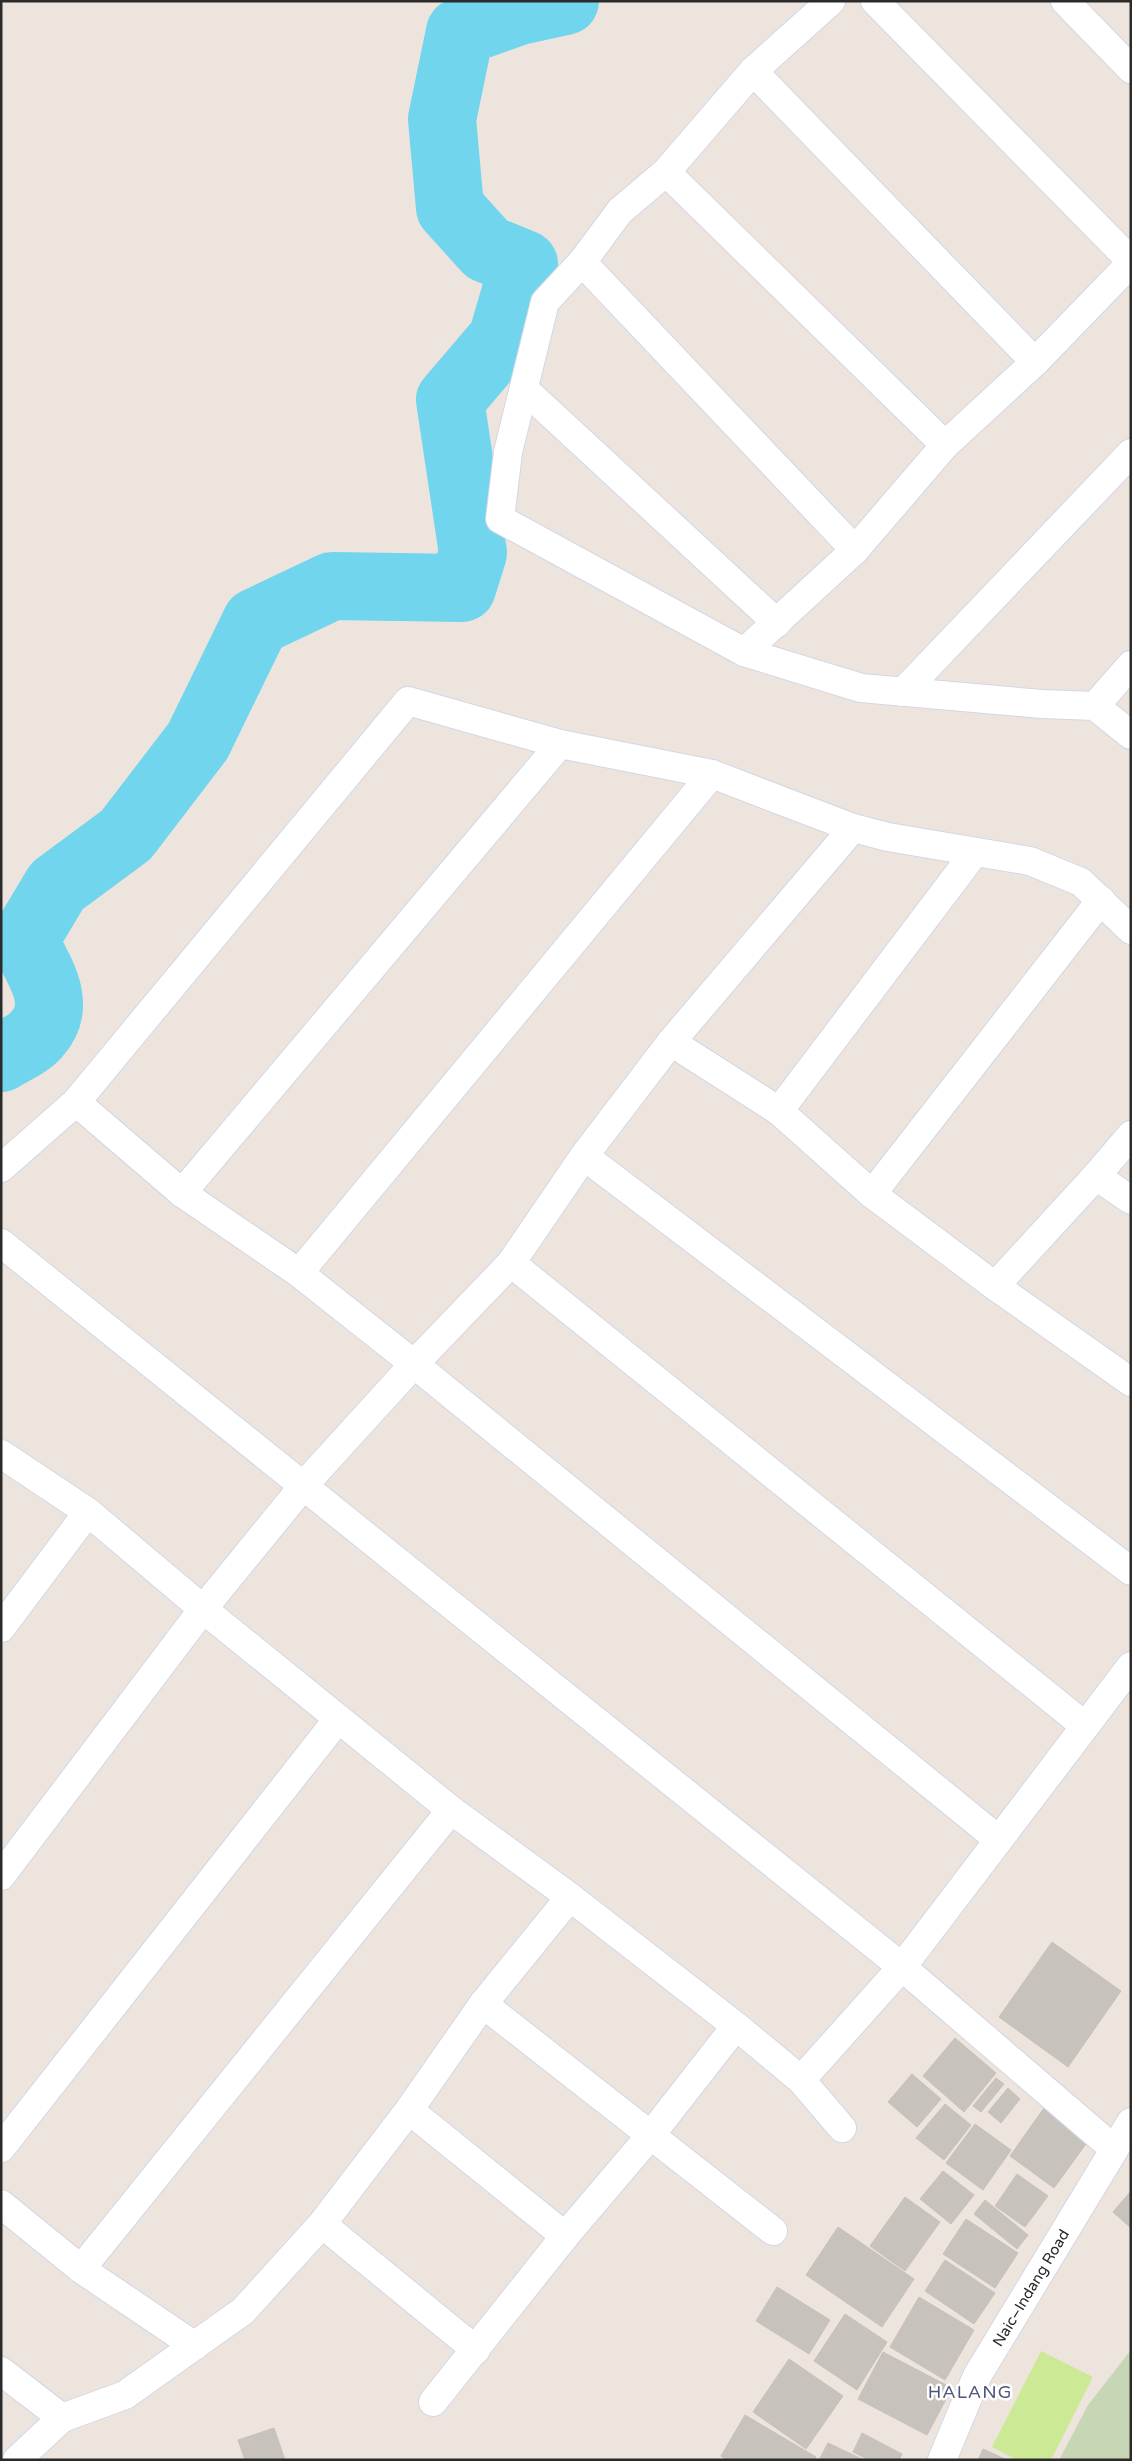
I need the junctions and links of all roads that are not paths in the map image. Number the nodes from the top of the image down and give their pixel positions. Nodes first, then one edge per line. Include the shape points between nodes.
1 (831, 1) edge
2 (874, 1) edge
3 (1065, 1) edge
4 (1131, 69) edge
5 (753, 72) junction
6 (666, 172) junction
7 (582, 262) junction
8 (1131, 262) edge
9 (1035, 362) junction
10 (524, 389) junction
11 (945, 445) junction
12 (1131, 452) edge
13 (855, 550) junction
14 (777, 623) junction
15 (744, 652) junction
16 (1131, 665) edge
17 (903, 692) junction
18 (1095, 706) junction
19 (1131, 735) edge
20 (560, 744) junction
21 (712, 774) junction
22 (853, 828) junction
23 (975, 852) junction
24 (1101, 900) junction
25 (1131, 930) edge
26 (671, 1042) junction
27 (76, 1102) junction
28 (779, 1111) junction
29 (1131, 1135) edge
30 (584, 1156) junction
31 (1, 1168) edge
32 (1096, 1176) junction
33 (182, 1193) junction
34 (872, 1194) junction
35 (1131, 1200) edge
36 (1, 1243) edge
37 (511, 1264) junction
38 (298, 1273) junction
39 (995, 1286) junction
40 (414, 1364) junction
41 (1131, 1382) edge
42 (1, 1454) edge
43 (304, 1485) junction
44 (88, 1512) junction
45 (1131, 1571) edge
46 (203, 1609) junction
47 (1, 1628) edge
48 (1131, 1666) edge
49 (338, 1719) junction
50 (1085, 1726) junction
51 (451, 1810) junction
52 (999, 1840) junction
53 (1, 1876) edge
54 (570, 1897) junction
55 (902, 1967) junction
56 (482, 2004) junction
57 (736, 2026) junction
58 (801, 2080) junction
59 (408, 2110) junction
60 (1131, 2122) edge
61 (842, 2128) dead end
62 (650, 2136) junction
63 (1, 2148) edge
64 (1114, 2149) junction
65 (1, 2204) edge
66 (322, 2224) junction
67 (773, 2231) dead end
68 (565, 2236) junction
69 (80, 2269) junction
70 (195, 2346) junction
71 (476, 2350) junction
72 (1, 2371) edge
73 (433, 2402) dead end
74 (62, 2418) junction
75 (17, 2460) edge
76 (942, 2460) edge

1 - 5 street
2 - 8 street
3 - 4 street
5 - 6 street
5 - 9 street
6 - 7 street via 620,212
6 - 11 street
7 - 10 street via 545,302
7 - 13 street
8 - 9 street
9 - 11 street
10 - 14 street
10 - 15 street via 508,452 500,519
11 - 13 street
12 - 17 street
13 - 14 street
14 - 15 street
15 - 17 street via 861,688
16 - 18 street
17 - 18 street
18 - 19 street
20 - 21 street
20 - 27 street via 408,701
20 - 33 street
21 - 22 street
21 - 38 street
22 - 23 street
22 - 26 street
23 - 24 street via 1030,861 1082,882
23 - 28 street
24 - 25 street
24 - 34 street
26 - 28 street
26 - 30 street
27 - 31 street
27 - 33 street
28 - 34 street
29 - 32 street
30 - 37 street
30 - 45 street
32 - 35 street
32 - 39 street
33 - 38 street
34 - 39 street
36 - 43 street
37 - 40 street
37 - 50 street
38 - 40 street
39 - 41 street
40 - 43 street
40 - 52 street
42 - 44 street
43 - 46 street
43 - 55 street
44 - 46 street
44 - 47 street
46 - 49 street
46 - 53 street
48 - 50 street
49 - 51 street
49 - 63 street
50 - 52 street
51 - 54 street
51 - 69 street
52 - 55 street
54 - 56 street
54 - 57 street
55 - 58 street
55 - 64 street
56 - 59 street
56 - 62 street
57 - 58 street
57 - 62 street
58 - 61 street
59 - 66 street
59 - 68 street
60 - 64 street, Naic–Indang Road
62 - 67 street
62 - 68 street
64 - 76 street, Naic–Indang Road via 977,2376
65 - 69 street
66 - 70 street via 243,2311
66 - 71 street
68 - 71 street
69 - 70 street
70 - 74 street via 125,2395
71 - 73 street
72 - 74 street
74 - 75 street

